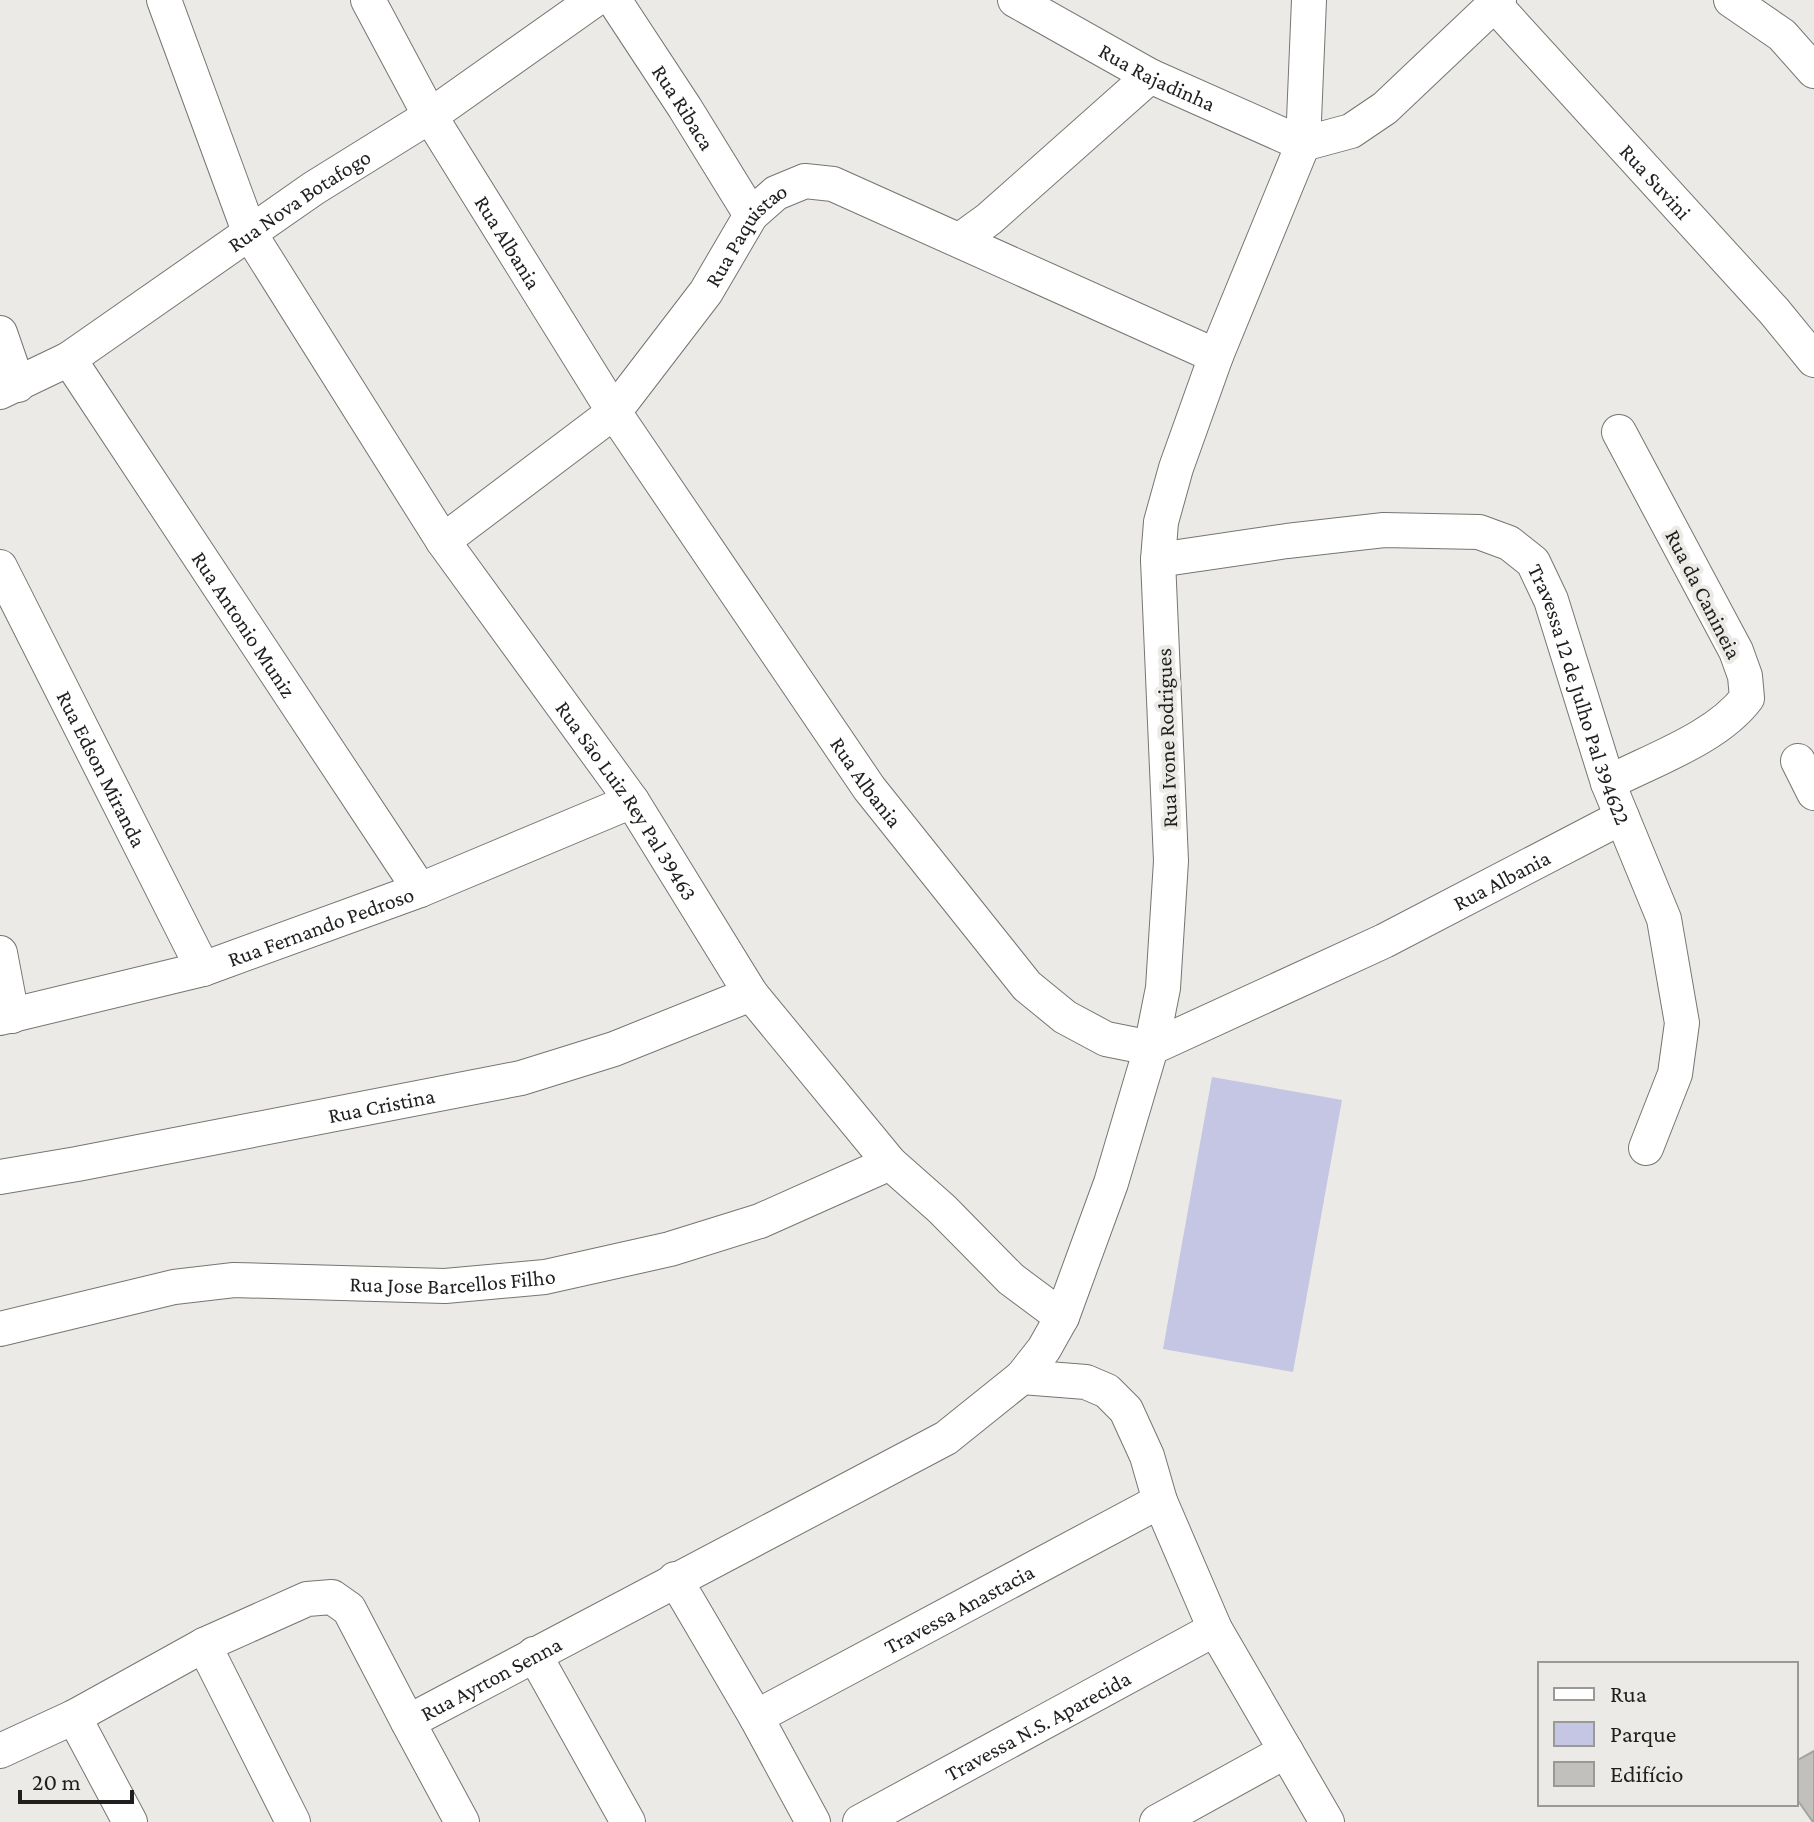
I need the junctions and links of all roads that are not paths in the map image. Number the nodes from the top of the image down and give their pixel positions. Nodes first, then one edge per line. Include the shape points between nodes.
1 (164, 0) edge
2 (368, 0) edge
3 (594, 0) edge
4 (614, 0) edge
5 (1015, 0) edge
6 (1309, 0) edge
7 (1731, 0) edge
8 (1496, 2) edge
9 (1798, 34) edge
10 (1814, 71) edge
11 (1150, 76) junction
12 (430, 116) junction
13 (1303, 144) junction
14 (751, 215) junction
15 (250, 234) junction
16 (960, 240) junction
17 (0, 333) edge
18 (1216, 356) junction
19 (69, 359) junction
20 (1814, 360) edge
21 (9, 388) edge
22 (614, 412) junction
23 (1619, 432) dead end
24 (443, 541) junction
25 (1158, 560) junction
26 (0, 567) edge
27 (1798, 761) dead end
28 (1608, 783) junction
29 (1814, 793) edge
30 (632, 801) junction
31 (1622, 817) junction
32 (420, 890) junction
33 (0, 953) edge
34 (203, 969) junction
35 (751, 994) junction
36 (6, 1017) edge
37 (1151, 1048) junction
38 (1646, 1148) dead end
39 (890, 1163) junction
40 (0, 1177) edge
41 (1062, 1317) junction
42 (0, 1329) edge
43 (1022, 1377) junction
44 (946, 1438) joint
45 (1160, 1501) junction
46 (675, 1579) junction
47 (1215, 1629) junction
48 (204, 1645) junction
49 (534, 1654) junction
50 (74, 1717) junction
51 (756, 1717) junction
52 (408, 1722) junction
53 (0, 1751) edge
54 (1286, 1751) junction
55 (130, 1822) edge
56 (293, 1822) edge
57 (462, 1822) edge
58 (628, 1822) edge
59 (813, 1822) edge
60 (860, 1822) edge
61 (1157, 1822) edge
62 (1327, 1822) edge

1 - 15 street, Rua Sāo Luiz Rey Pal 39463
2 - 12 street, Rua Albania
3 - 12 street, Rua Nova Botafogo
4 - 14 street, Rua Ribaca
5 - 11 street, Rua Rajadinha
6 - 13 street, Rua Ivone Rodrigues
7 - 9 street
8 - 13 street via 1385,108 1351,131
8 - 20 street, Rua Suvini
9 - 10 street
11 - 13 street, Rua Rajadinha
11 - 16 street
12 - 15 street, Rua Nova Botafogo
12 - 22 street, Rua Albania
13 - 18 street, Rua Ivone Rodrigues
14 - 16 street, Rua Paquistao via 776,193 805,181 833,184
14 - 22 street, Rua Paquistao via 706,292
15 - 19 street, Rua Nova Botafogo
15 - 24 street, Rua Sāo Luiz Rey Pal 39463
16 - 18 street, Rua Paquistao
17 - 21 street
18 - 25 street, Rua Ivone Rodrigues via 1176,468 1161,522
19 - 21 street, Rua Nova Botafogo
19 - 32 street, Rua Antonio Muniz
22 - 24 street, Rua Paquistao
22 - 37 street, Rua Albania via 869,788 1027,986 1065,1017 1106,1039
23 - 28 street, Rua da Canineia via 1736,651 1747,698 1711,730
24 - 30 street, Rua Sāo Luiz Rey Pal 39463
25 - 28 street, Travessa 12 de Julho Pal 394622 via 1384,530 1479,532 1509,543 1533,562 1551,600
25 - 37 street, Rua Ivone Rodrigues via 1171,861 1163,988
26 - 34 street, Rua Edson Miranda
27 - 29 street
28 - 31 street, Travessa 12 de Julho Pal 394622
30 - 32 street, Rua Fernando Pedroso
30 - 35 street, Rua Sāo Luiz Rey Pal 39463
31 - 37 street, Rua Albania via 1384,941
31 - 38 street, Travessa 12 de Julho Pal 394622 via 1664,919 1682,1023 1675,1074
32 - 34 street, Rua Fernando Pedroso
33 - 36 street
34 - 36 street, Rua Fernando Pedroso
35 - 39 street, Rua Sāo Luiz Rey Pal 39463
35 - 40 street, Rua Cristina via 614,1049 521,1078
37 - 41 street, Rua Ivone Rodrigues via 1111,1183
39 - 41 street, Rua Sāo Luiz Rey Pal 39463 via 1011,1279
39 - 42 street, Rua Jose Barcellos Filho via 760,1221 670,1249 545,1277 445,1286 234,1280 174,1287
41 - 43 street, Rua Ivone Rodrigues
43 - 44 street, Rua Ivone Rodrigues
43 - 45 street via 1086,1382 1107,1391 1126,1410
44 - 46 street, Rua Ayrton Senna
45 - 47 street
45 - 51 street, Travessa Anastacia
46 - 49 street, Rua Ayrton Senna
46 - 51 street
47 - 54 street
47 - 60 street, Travessa N.S. Aparecida
48 - 50 street, Rua Ayrton Senna
48 - 52 street, Rua Ayrton Senna via 307,1599 332,1597 349,1609
48 - 56 street
49 - 52 street, Rua Ayrton Senna
49 - 58 street
50 - 53 street, Rua Ayrton Senna
50 - 55 street
51 - 59 street
52 - 57 street
54 - 61 street
54 - 62 street

